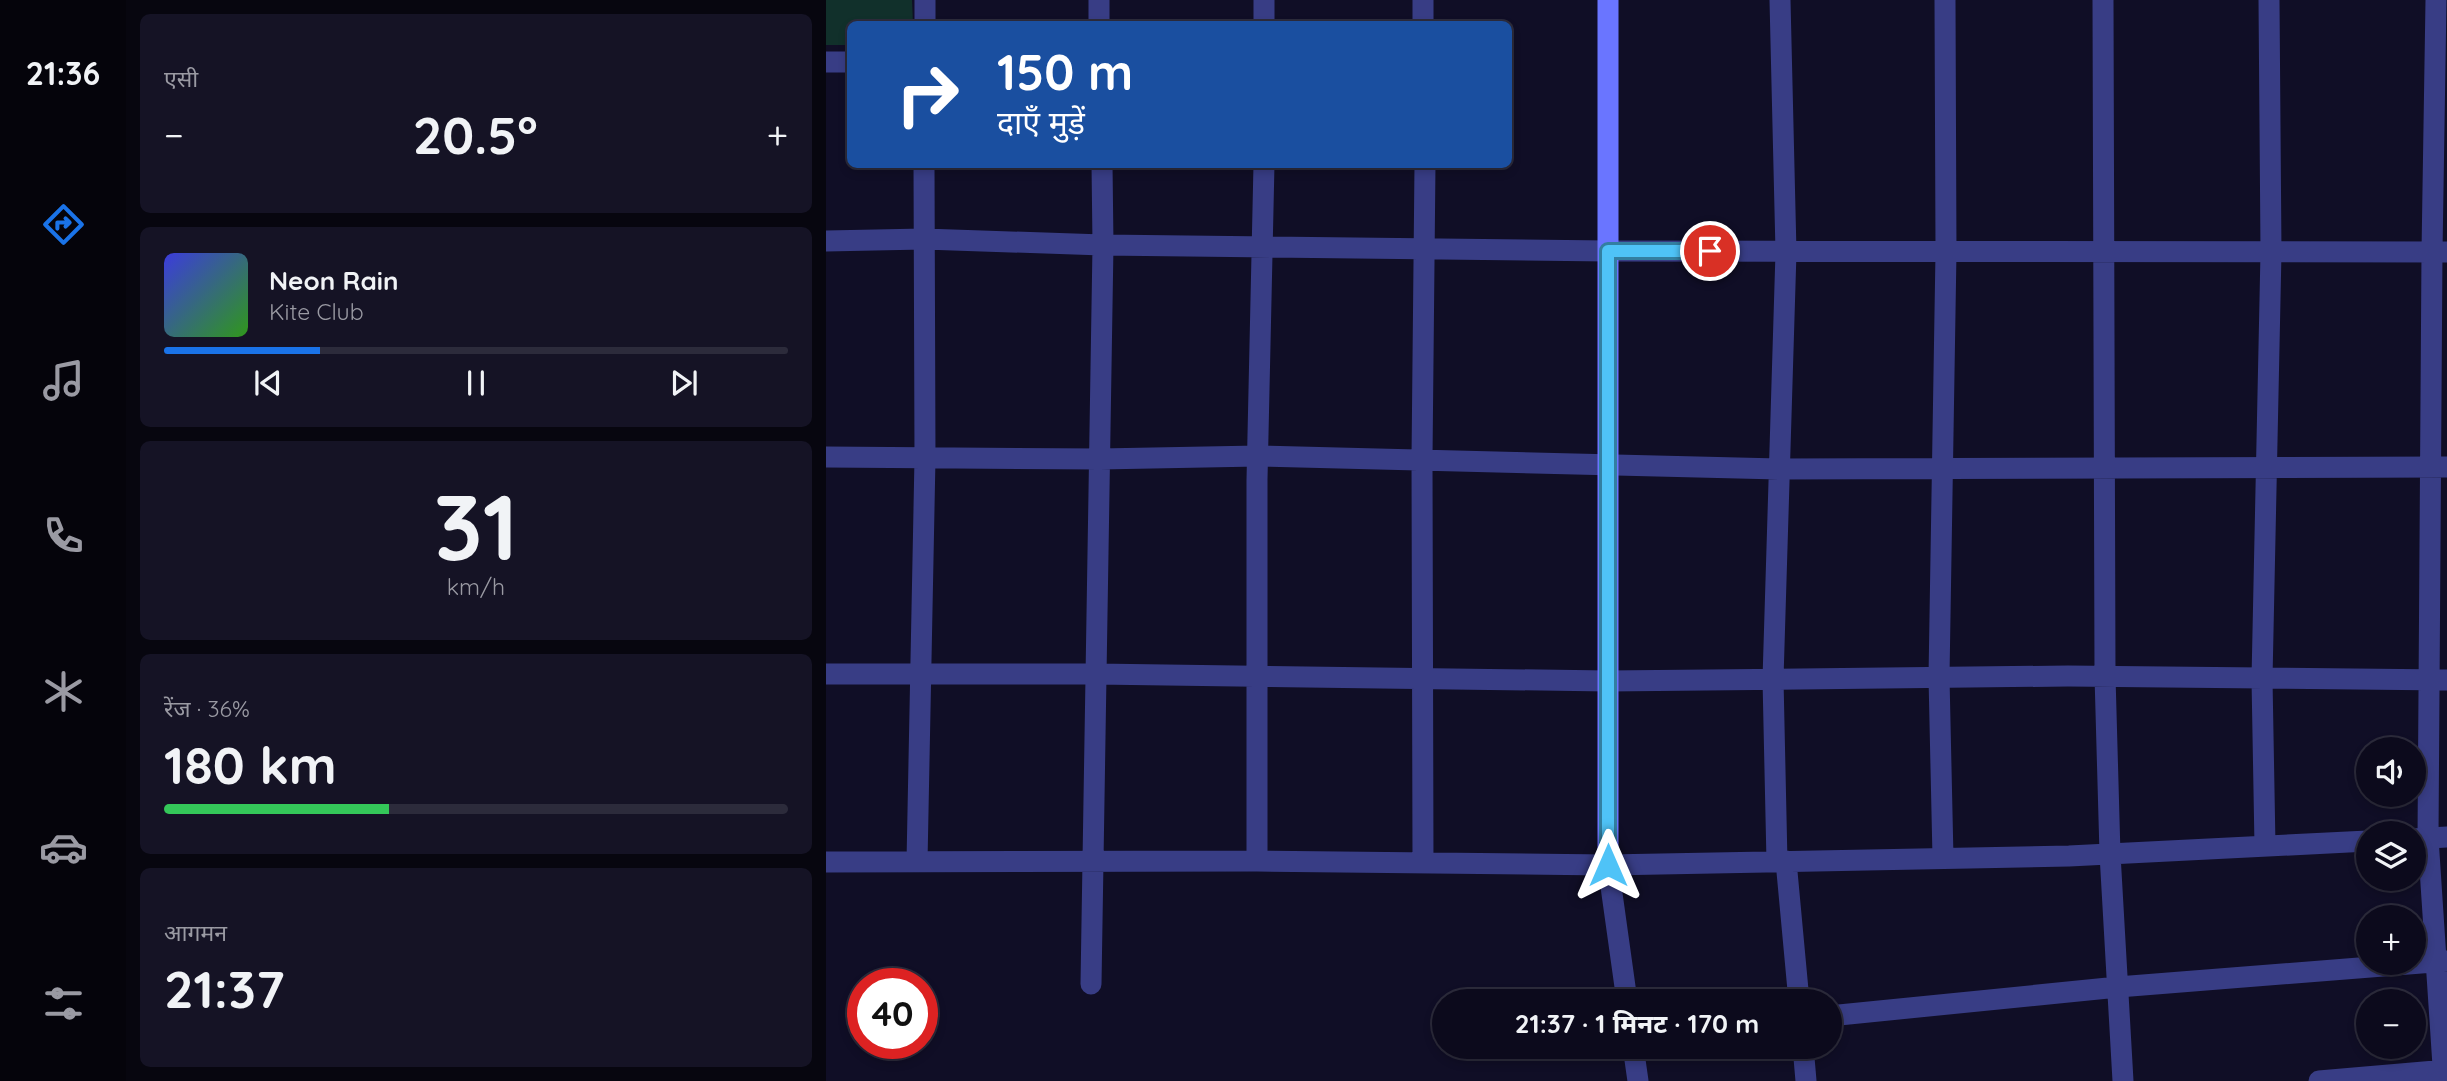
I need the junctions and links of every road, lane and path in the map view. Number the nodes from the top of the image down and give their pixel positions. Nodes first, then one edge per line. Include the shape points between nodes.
1 (925, 0) edge
2 (1099, 0) edge
3 (1264, 0) edge
4 (1423, 0) edge
5 (1608, 0) edge
6 (1780, 0) edge
7 (1945, 0) edge
8 (2103, 0) edge
9 (2269, 0) edge
10 (2436, 0) edge
11 (925, 21) edge
12 (1099, 21) edge
13 (1264, 21) edge
14 (1423, 21) edge
15 (826, 62) edge
16 (847, 62) edge
17 (924, 168) edge
18 (1102, 168) edge
19 (1264, 168) edge
20 (1424, 168) edge
21 (924, 239) junction
22 (826, 242) edge
23 (1103, 246) junction
24 (1263, 248) junction
25 (1425, 249) junction
26 (1608, 251) junction
27 (1786, 251) junction
28 (1946, 252) junction
29 (2104, 252) junction
30 (2272, 252) junction
31 (2439, 252) edge
32 (1258, 456) junction
33 (826, 457) edge
34 (925, 458) junction
35 (1100, 459) junction
36 (1422, 459) junction
37 (1608, 463) junction
38 (2439, 467) edge
39 (1779, 469) junction
40 (1943, 469) junction
41 (2105, 470) junction
42 (2267, 470) junction
43 (826, 674) edge
44 (921, 674) junction
45 (1096, 674) junction
46 (1257, 676) junction
47 (2105, 676) junction
48 (1939, 677) junction
49 (1422, 678) junction
50 (1773, 679) junction
51 (2262, 679) junction
52 (1608, 681) junction
53 (2438, 681) edge
54 (2429, 838) edge
55 (2356, 842) edge
56 (2265, 846) junction
57 (2110, 854) junction
58 (1943, 859) junction
59 (1092, 861) junction
60 (1257, 861) junction
61 (826, 862) edge
62 (917, 862) junction
63 (1781, 862) junction
64 (1423, 863) junction
65 (1608, 865) junction
66 (2442, 961) edge
67 (1091, 984) dead end
68 (2118, 987) junction
69 (1625, 989) edge
70 (1797, 989) edge
71 (1842, 1015) edge
72 (1635, 1059) edge
73 (1804, 1059) edge
74 (2445, 1074) edge
75 (1638, 1081) edge
76 (1806, 1081) edge
77 (2123, 1081) edge
78 (2319, 1081) edge

1 - 11 street
2 - 12 street
3 - 13 street
4 - 14 street
5 - 26 street
6 - 27 street
7 - 28 street
8 - 29 street
9 - 30 street
10 - 31 street
15 - 16 street
17 - 21 street
18 - 23 street
19 - 24 street
20 - 25 street
21 - 22 street
21 - 23 street
21 - 34 street
23 - 24 street
23 - 35 street
24 - 25 street
24 - 32 street
25 - 26 street
25 - 36 street
26 - 27 street
26 - 37 street
27 - 28 street
27 - 39 street
28 - 29 street
28 - 40 street
29 - 30 street
29 - 41 street
30 - 31 street
30 - 42 street
31 - 38 street
32 - 35 street
32 - 36 street
32 - 46 street
33 - 34 street
34 - 35 street
34 - 44 street
35 - 45 street
36 - 37 street
36 - 49 street
37 - 39 street
37 - 52 street
38 - 42 street
38 - 53 street
39 - 40 street
39 - 50 street
40 - 41 street
40 - 48 street
41 - 42 street
41 - 47 street
42 - 51 street
43 - 44 street
44 - 45 street
44 - 62 street
45 - 46 street
45 - 59 street
46 - 49 street
46 - 60 street
47 - 48 street
47 - 51 street
47 - 57 street
48 - 50 street
48 - 58 street
49 - 52 street
49 - 64 street
50 - 52 street
50 - 63 street
51 - 53 street
51 - 56 street
52 - 65 street
53 - 54 street
54 - 66 street
55 - 56 street
56 - 57 street
57 - 58 street
57 - 68 street
58 - 63 street
59 - 60 street
59 - 62 street
59 - 67 street
60 - 64 street
61 - 62 street
63 - 65 street
63 - 70 street
64 - 65 street
65 - 69 street
66 - 68 street
66 - 74 street
68 - 71 street
68 - 77 street
72 - 75 street
73 - 76 street
74 - 78 street

